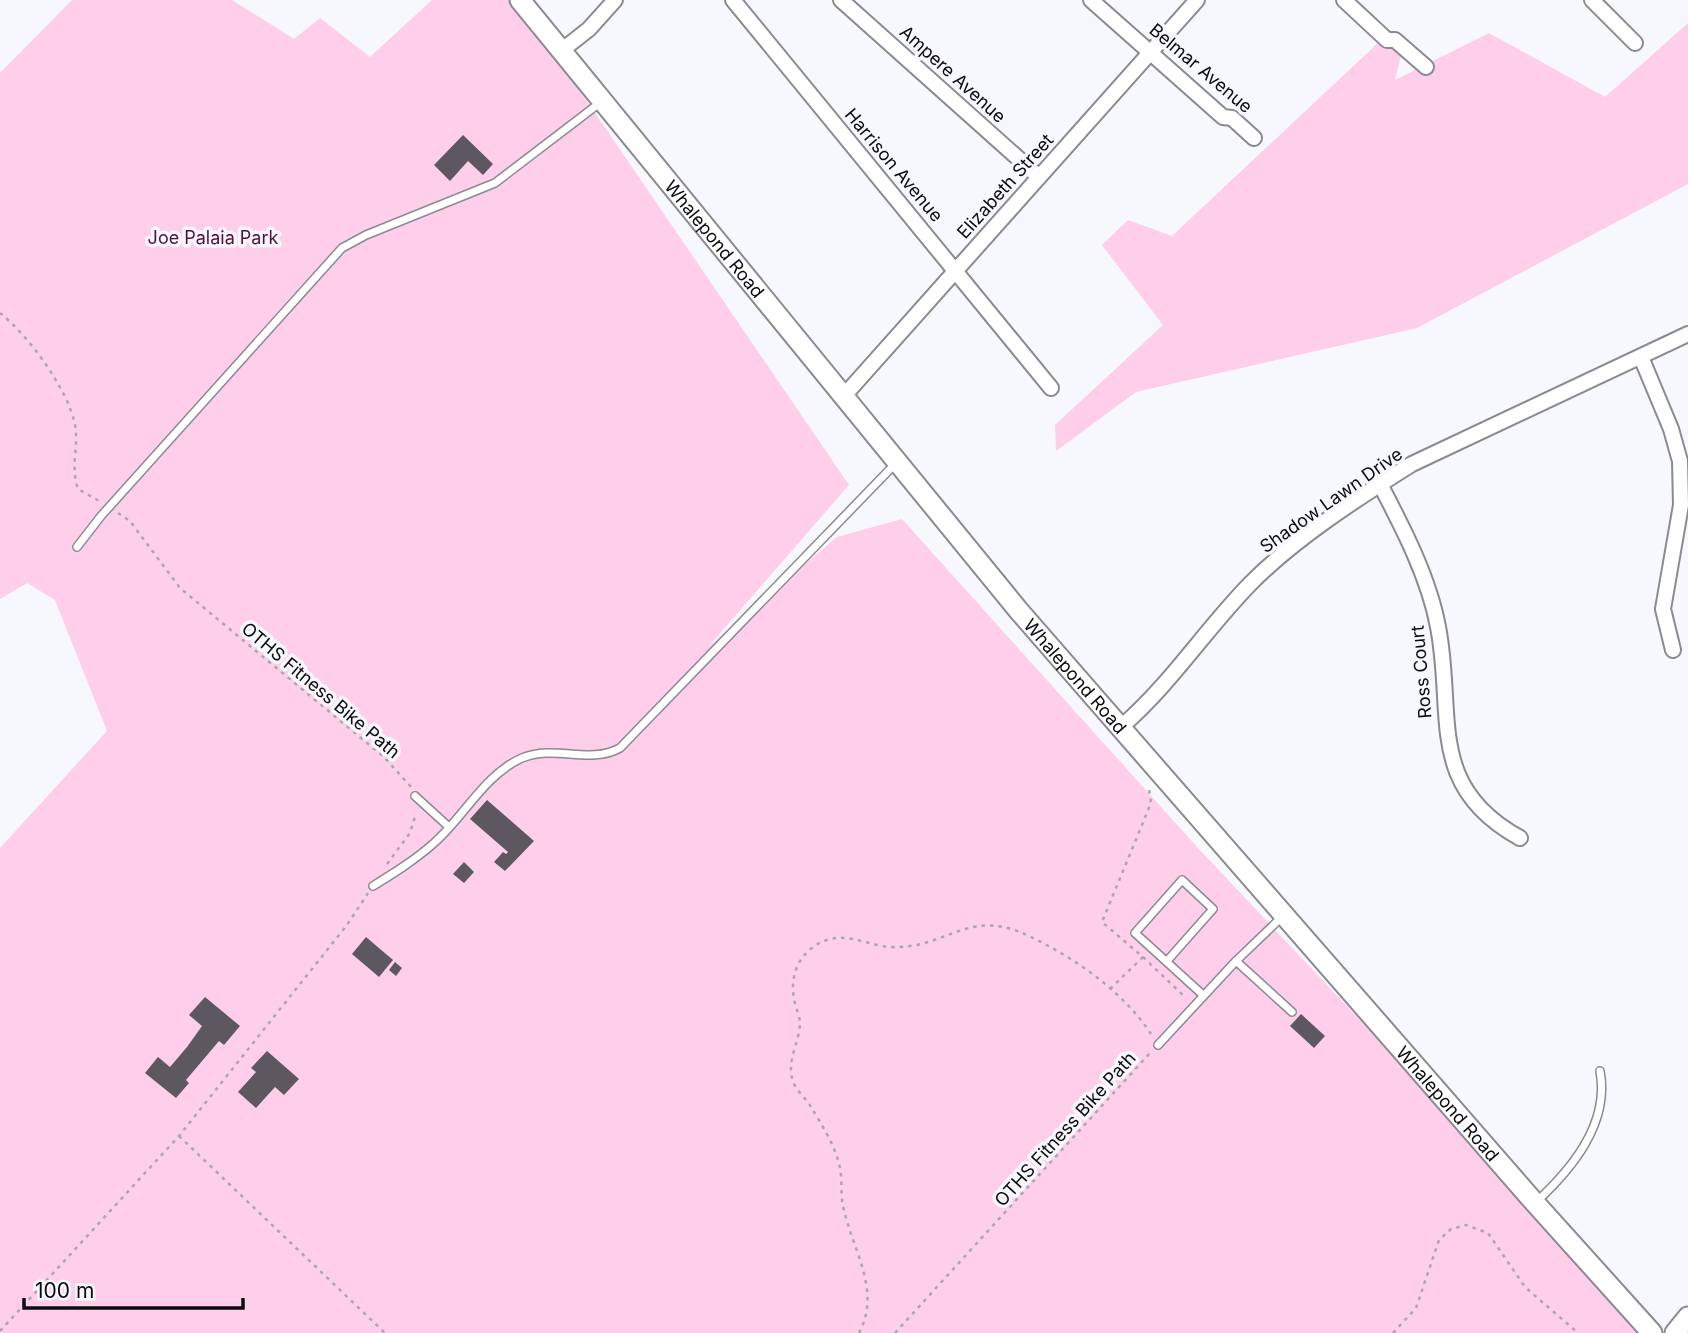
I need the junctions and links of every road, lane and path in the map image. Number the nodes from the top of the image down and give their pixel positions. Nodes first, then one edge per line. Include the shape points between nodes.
1 (520, 0) edge
2 (615, 0) edge
3 (733, 0) edge
4 (841, 0) edge
5 (1091, 0) edge
6 (1197, 0) edge
7 (1344, 0) edge
8 (1592, 0) edge
9 (1635, 43) dead end
10 (561, 51) junction
11 (1151, 52) junction
12 (1426, 66) dead end
13 (602, 101) junction
14 (1254, 138) dead end
15 (1039, 177) junction
16 (957, 269) junction
17 (0, 313) edge
18 (1688, 334) edge
19 (1641, 357) junction
20 (1051, 387) dead end
21 (843, 397) junction
22 (896, 462) junction
23 (1380, 484) junction
24 (109, 507) junction
25 (77, 547) dead end
26 (1673, 650) dead end
27 (1121, 727) junction
28 (1149, 789) dead end
29 (415, 796) junction
30 (449, 827) junction
31 (1520, 838) dead end
32 (373, 886) junction
33 (1284, 915) junction
34 (1143, 957) junction
35 (1167, 961) junction
36 (1236, 961) junction
37 (1110, 989) junction
38 (1203, 995) junction
39 (1194, 1005) junction
40 (1292, 1012) dead end
41 (1158, 1045) junction
42 (1600, 1071) dead end
43 (179, 1136) junction
44 (1535, 1203) junction
45 (1688, 1317) edge
46 (0, 1331) edge
47 (385, 1333) edge
48 (859, 1333) edge
49 (895, 1333) edge
50 (1393, 1333) edge
51 (1578, 1333) edge
52 (1652, 1333) edge
53 (1675, 1333) edge

1 - 10 street, Whalepond Road
2 - 10 street
3 - 16 street, Harrison Avenue
4 - 15 street, Ampere Avenue
5 - 11 street, Belmar Avenue
6 - 11 street, Elizabeth Street
7 - 12 street via 1387,40 1395,40
8 - 9 street
10 - 13 street, Whalepond Road
11 - 14 street, Belmar Avenue via 1223,117 1232,118
11 - 15 street, Elizabeth Street
13 - 21 street, Whalepond Road
13 - 24 lane via 495,183 342,248
15 - 16 street, Elizabeth Street
16 - 20 street, Harrison Avenue
16 - 21 street, Elizabeth Street
17 - 24 path, OTHS Fitness Bike Path via 29,341 62,393 75,425 72,471 78,489
18 - 19 street, Shadow Lawn Drive
19 - 23 street, Shadow Lawn Drive
19 - 26 street via 1679,461 1681,505 1663,609
21 - 22 street, Whalepond Road
22 - 27 street, Whalepond Road
22 - 30 lane via 620,748 600,756 552,751 520,758 493,779
23 - 27 street, Shadow Lawn Drive via 1252,582 1148,703
23 - 31 street, Ross Court via 1434,608 1446,730 1456,769 1481,813
24 - 25 lane
24 - 29 path, OTHS Fitness Bike Path via 130,521 180,588 384,757 406,778
27 - 33 street, Whalepond Road
28 - 34 path via 1151,803 1102,922
29 - 30 lane
29 - 32 path via 416,815 410,833
30 - 32 lane
32 - 43 path
33 - 36 lane
33 - 44 street, Whalepond Road
34 - 37 path
34 - 39 path
35 - 35 lane via 1135,933 1182,880 1213,909
35 - 38 lane
36 - 38 lane
36 - 40 lane
37 - 41 path, OTHS Fitness Bike Path
37 - 48 path, OTHS Fitness Bike Path via 1049,946 994,924 969,926 937,941 890,947 835,938 804,954 793,981 800,1021 791,1074 839,1164 843,1206 870,1295
38 - 39 lane
39 - 41 lane
41 - 49 path, OTHS Fitness Bike Path
42 - 44 lane via 1596,1117 1584,1149 1565,1176
43 - 46 path
43 - 47 path
44 - 52 street, Whalepond Road
45 - 53 street
50 - 51 path via 1416,1308 1439,1240 1451,1229 1466,1225 1488,1233 1525,1287

